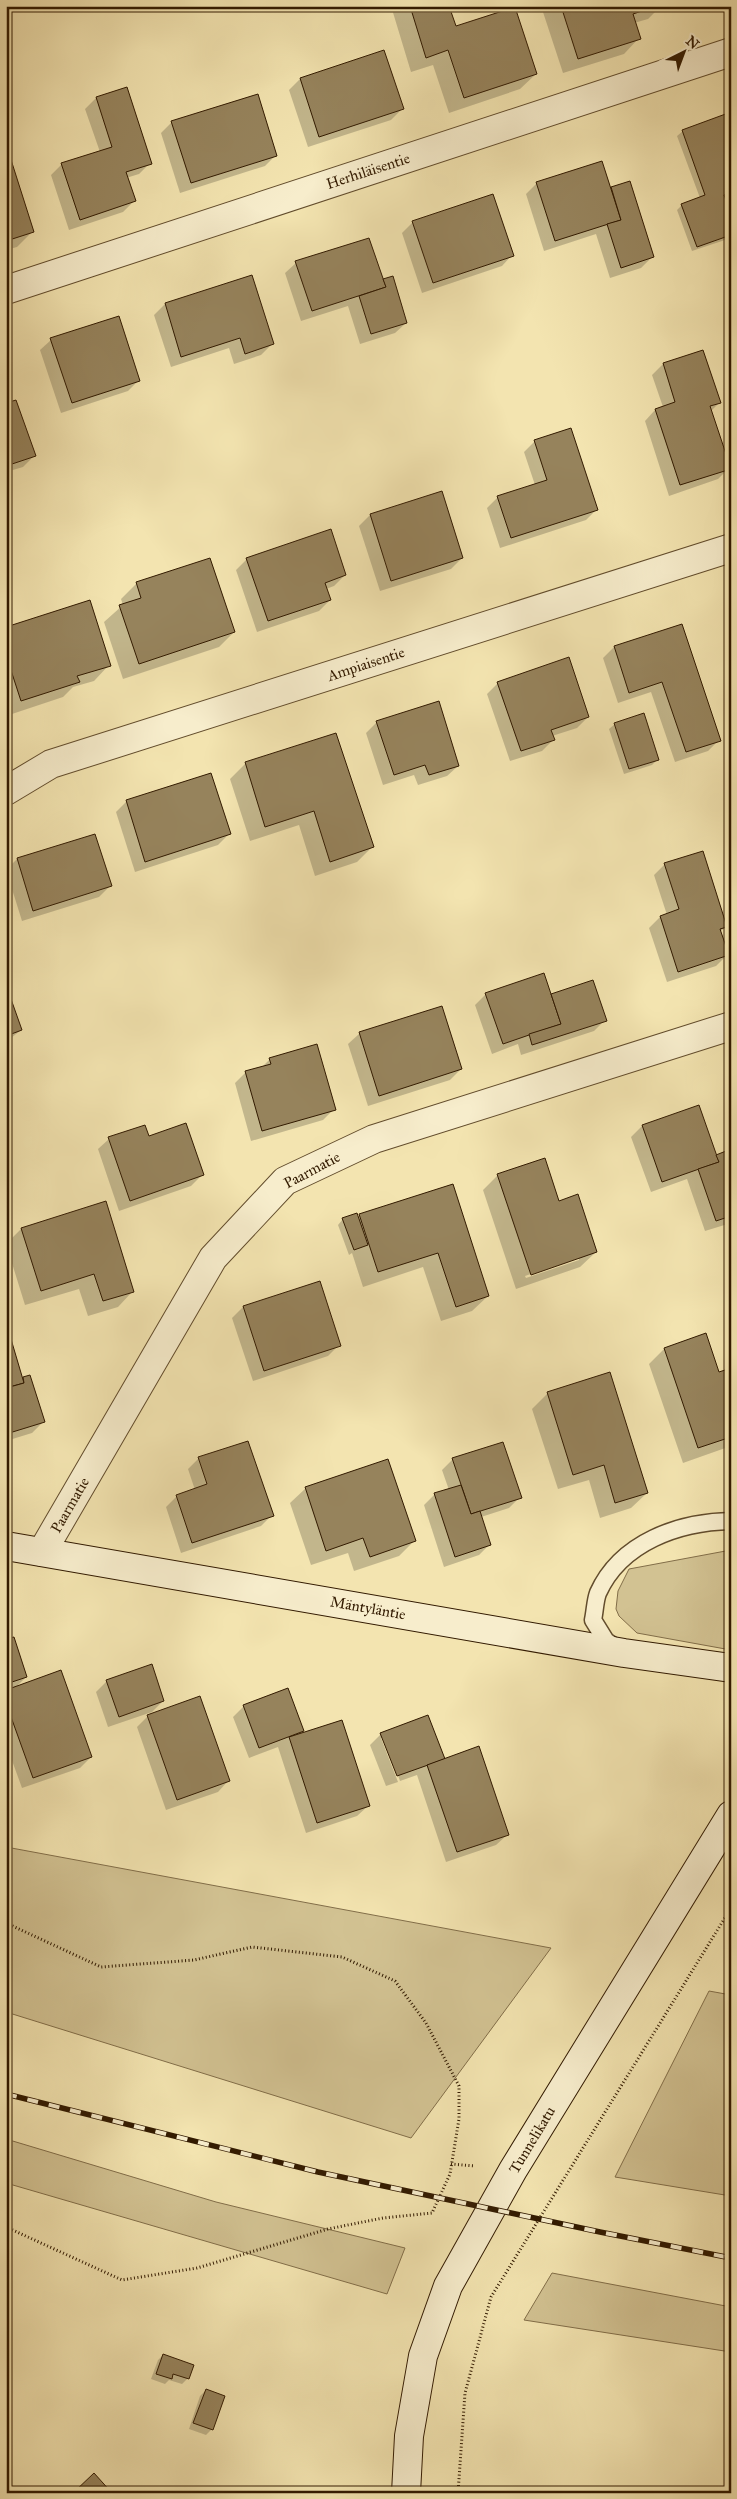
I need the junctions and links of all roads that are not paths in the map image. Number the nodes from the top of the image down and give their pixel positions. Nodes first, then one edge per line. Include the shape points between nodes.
1 (731, 52) edge
2 (6, 290) edge
3 (731, 548) edge
4 (6, 791) edge
5 (731, 1026) edge
6 (731, 1521) edge
7 (6, 1546) edge
8 (42, 1552) junction
9 (624, 1653) junction
10 (731, 1668) edge
11 (731, 1815) edge
12 (406, 2493) edge

1 - 2 street, Herhiläisentie
3 - 4 street, Ampiaisentie via 51,764
5 - 8 street, Paarmatie via 374,1138 285,1180 213,1258
6 - 9 lane via 710,1521 661,1534 635,1548 613,1568 598,1594 593,1620 606,1640
7 - 8 street, Mäntyläntie
8 - 9 street, Mäntyläntie
9 - 10 street, Mäntyläntie
11 - 12 street, Tunnelikatu via 513,2170 448,2286 423,2356 409,2436

